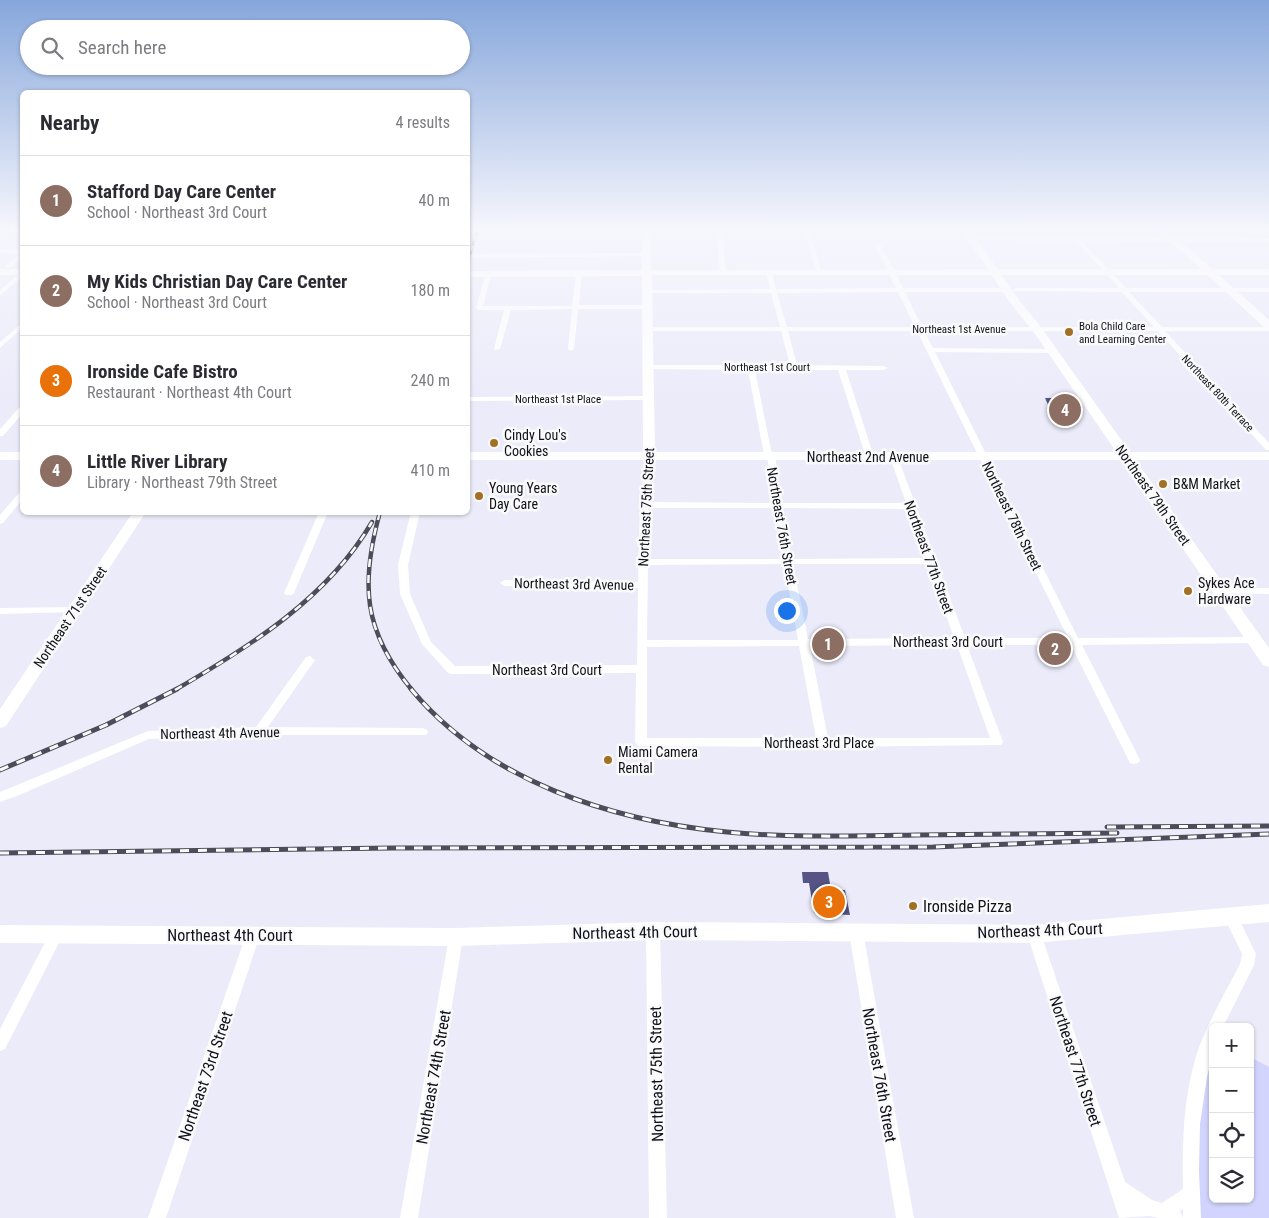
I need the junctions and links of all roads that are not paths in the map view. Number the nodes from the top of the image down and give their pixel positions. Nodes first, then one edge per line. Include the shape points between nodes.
1 (484, 288) edge
2 (577, 288) edge
3 (648, 288) edge
4 (1227, 288) edge
5 (773, 290) junction
6 (901, 290) junction
7 (1011, 290) junction
8 (1123, 290) junction
9 (1229, 290) junction
10 (1269, 290) edge
11 (648, 291) junction
12 (508, 308) junction
13 (576, 308) junction
14 (648, 308) junction
15 (20, 327) edge
16 (1269, 328) edge
17 (649, 329) junction
18 (784, 329) junction
19 (919, 329) junction
20 (1037, 329) junction
21 (1160, 329) junction
22 (0, 346) edge
23 (497, 348) dead end
24 (571, 349) dead end
25 (930, 350) junction
26 (1052, 351) junction
27 (649, 367) junction
28 (842, 367) junction
29 (751, 368) junction
30 (794, 368) junction
31 (884, 368) dead end
32 (650, 398) junction
33 (470, 399) edge
34 (20, 412) edge
35 (0, 434) edge
36 (1269, 448) edge
37 (0, 456) edge
38 (20, 456) edge
39 (470, 456) edge
40 (649, 456) junction
41 (770, 456) junction
42 (983, 456) junction
43 (1125, 456) junction
44 (1269, 456) edge
45 (870, 457) junction
46 (894, 457) junction
47 (20, 497) edge
48 (644, 505) junction
49 (777, 505) junction
50 (911, 506) junction
51 (138, 515) edge
52 (323, 515) edge
53 (415, 515) edge
54 (0, 522) edge
55 (788, 561) junction
56 (931, 561) junction
57 (642, 562) junction
58 (505, 583) dead end
59 (643, 585) junction
60 (1220, 591) junction
61 (1269, 591) edge
62 (289, 593) dead end
63 (74, 610) junction
64 (0, 611) edge
65 (1254, 640) junction
66 (960, 642) junction
67 (1075, 642) junction
68 (804, 643) junction
69 (643, 644) junction
70 (310, 660) dead end
71 (1269, 662) edge
72 (642, 670) junction
73 (0, 722) edge
74 (259, 731) junction
75 (422, 732) dead end
76 (641, 742) joint
77 (997, 742) joint
78 (823, 743) junction
79 (1134, 760) dead end
80 (0, 797) edge
81 (1269, 913) edge
82 (1231, 917) junction
83 (653, 931) junction
84 (856, 932) junction
85 (0, 934) edge
86 (253, 934) junction
87 (1034, 934) junction
88 (56, 935) junction
89 (456, 937) junction
90 (1217, 1023) edge
91 (1209, 1043) edge
92 (0, 1044) edge
93 (1119, 1188) junction
94 (1191, 1194) junction
95 (1163, 1212) edge
96 (158, 1218) edge
97 (409, 1218) edge
98 (658, 1218) edge
99 (905, 1218) edge
100 (1128, 1218) edge
101 (1192, 1218) edge

1 - 12 street via 479,308
2 - 13 street
3 - 11 main road, Northeast 75th Street
4 - 9 main road
5 - 6 street
5 - 11 street
5 - 18 street
6 - 7 street
6 - 19 street, Northeast 78th Street
7 - 8 street
7 - 20 main road, Northeast 79th Street via 1036,321
8 - 9 street
8 - 21 street, Northeast 80th Terrace
9 - 10 street
9 - 16 main road
11 - 14 main road, Northeast 75th Street
12 - 13 street
12 - 23 street
13 - 14 street
13 - 24 street
14 - 17 main road, Northeast 75th Street
15 - 22 street
16 - 21 street, Northeast 1st Avenue
17 - 18 street, Northeast 1st Avenue
17 - 27 main road, Northeast 75th Street
18 - 19 street, Northeast 1st Avenue
18 - 30 street
19 - 20 street, Northeast 1st Avenue
19 - 25 street, Northeast 78th Street
20 - 21 street, Northeast 1st Avenue
20 - 26 main road, Northeast 79th Street
21 - 36 street, Northeast 80th Terrace
25 - 26 street
25 - 42 street, Northeast 78th Street
26 - 43 main road, Northeast 79th Street
27 - 29 street, Northeast 1st Court
27 - 32 main road, Northeast 75th Street
28 - 30 street, Northeast 1st Court
28 - 31 street, Northeast 1st Court
28 - 45 street
29 - 30 street, Northeast 1st Court
29 - 41 street, Northeast 76th Street
32 - 33 street, Northeast 1st Place
32 - 40 main road, Northeast 75th Street
34 - 35 street
37 - 38 main road
39 - 40 main road, Northeast 2nd Avenue
40 - 41 main road, Northeast 2nd Avenue
40 - 48 street, Northeast 75th Street
41 - 45 main road, Northeast 2nd Avenue
41 - 49 street, Northeast 76th Street
42 - 43 main road, Northeast 2nd Avenue
42 - 46 main road, Northeast 2nd Avenue
42 - 67 street, Northeast 78th Street
43 - 44 main road, Northeast 2nd Avenue
43 - 60 main road, Northeast 79th Street
45 - 46 main road, Northeast 2nd Avenue
46 - 50 street, Northeast 77th Street
47 - 54 street
48 - 49 street
48 - 57 street, Northeast 75th Street
49 - 50 street
49 - 55 street, Northeast 76th Street
50 - 56 street, Northeast 77th Street
51 - 63 main road, Northeast 71st Street
52 - 62 street
53 - 72 street, Northeast 3rd Court via 403,565 405,594 427,644 452,670
55 - 56 street, Northeast 3rd Avenue
55 - 57 street, Northeast 3rd Avenue
55 - 68 street, Northeast 76th Street
56 - 66 street, Northeast 77th Street
57 - 59 street, Northeast 75th Street
58 - 59 street, Northeast 3rd Avenue
59 - 69 street, Northeast 75th Street
60 - 61 street
60 - 65 main road, Northeast 79th Street
63 - 64 street
63 - 73 main road, Northeast 71st Street
65 - 67 street, Northeast 3rd Court
65 - 71 main road, Northeast 79th Street
66 - 67 street, Northeast 3rd Court
66 - 68 street, Northeast 3rd Court
66 - 77 street, Northeast 77th Street
67 - 79 street, Northeast 78th Street
68 - 69 street, Northeast 3rd Court
68 - 78 street, Northeast 76th Street
69 - 72 street, Northeast 75th Street
70 - 74 street
72 - 76 street, Northeast 75th Street
74 - 75 street, Northeast 4th Avenue
74 - 80 street, Northeast 4th Avenue via 148,735
76 - 78 street, Northeast 3rd Place
77 - 78 street, Northeast 3rd Place
81 - 82 main road, Northeast 4th Court
82 - 87 main road, Northeast 4th Court
82 - 90 street via 1248,954 1247,965
83 - 84 main road, Northeast 4th Court
83 - 89 main road, Northeast 4th Court
83 - 98 street, Northeast 75th Street
84 - 87 main road, Northeast 4th Court
84 - 99 street, Northeast 76th Street
85 - 88 main road, Northeast 4th Court
86 - 88 main road, Northeast 4th Court
86 - 89 main road, Northeast 4th Court
86 - 96 street, Northeast 73rd Street
87 - 93 street, Northeast 77th Street
88 - 92 street
89 - 97 street, Northeast 74th Street
91 - 94 street via 1200,1068 1194,1108
93 - 95 street
93 - 100 street, Northeast 77th Street
94 - 95 street
94 - 101 street
95 - 100 street via 1134,1210

